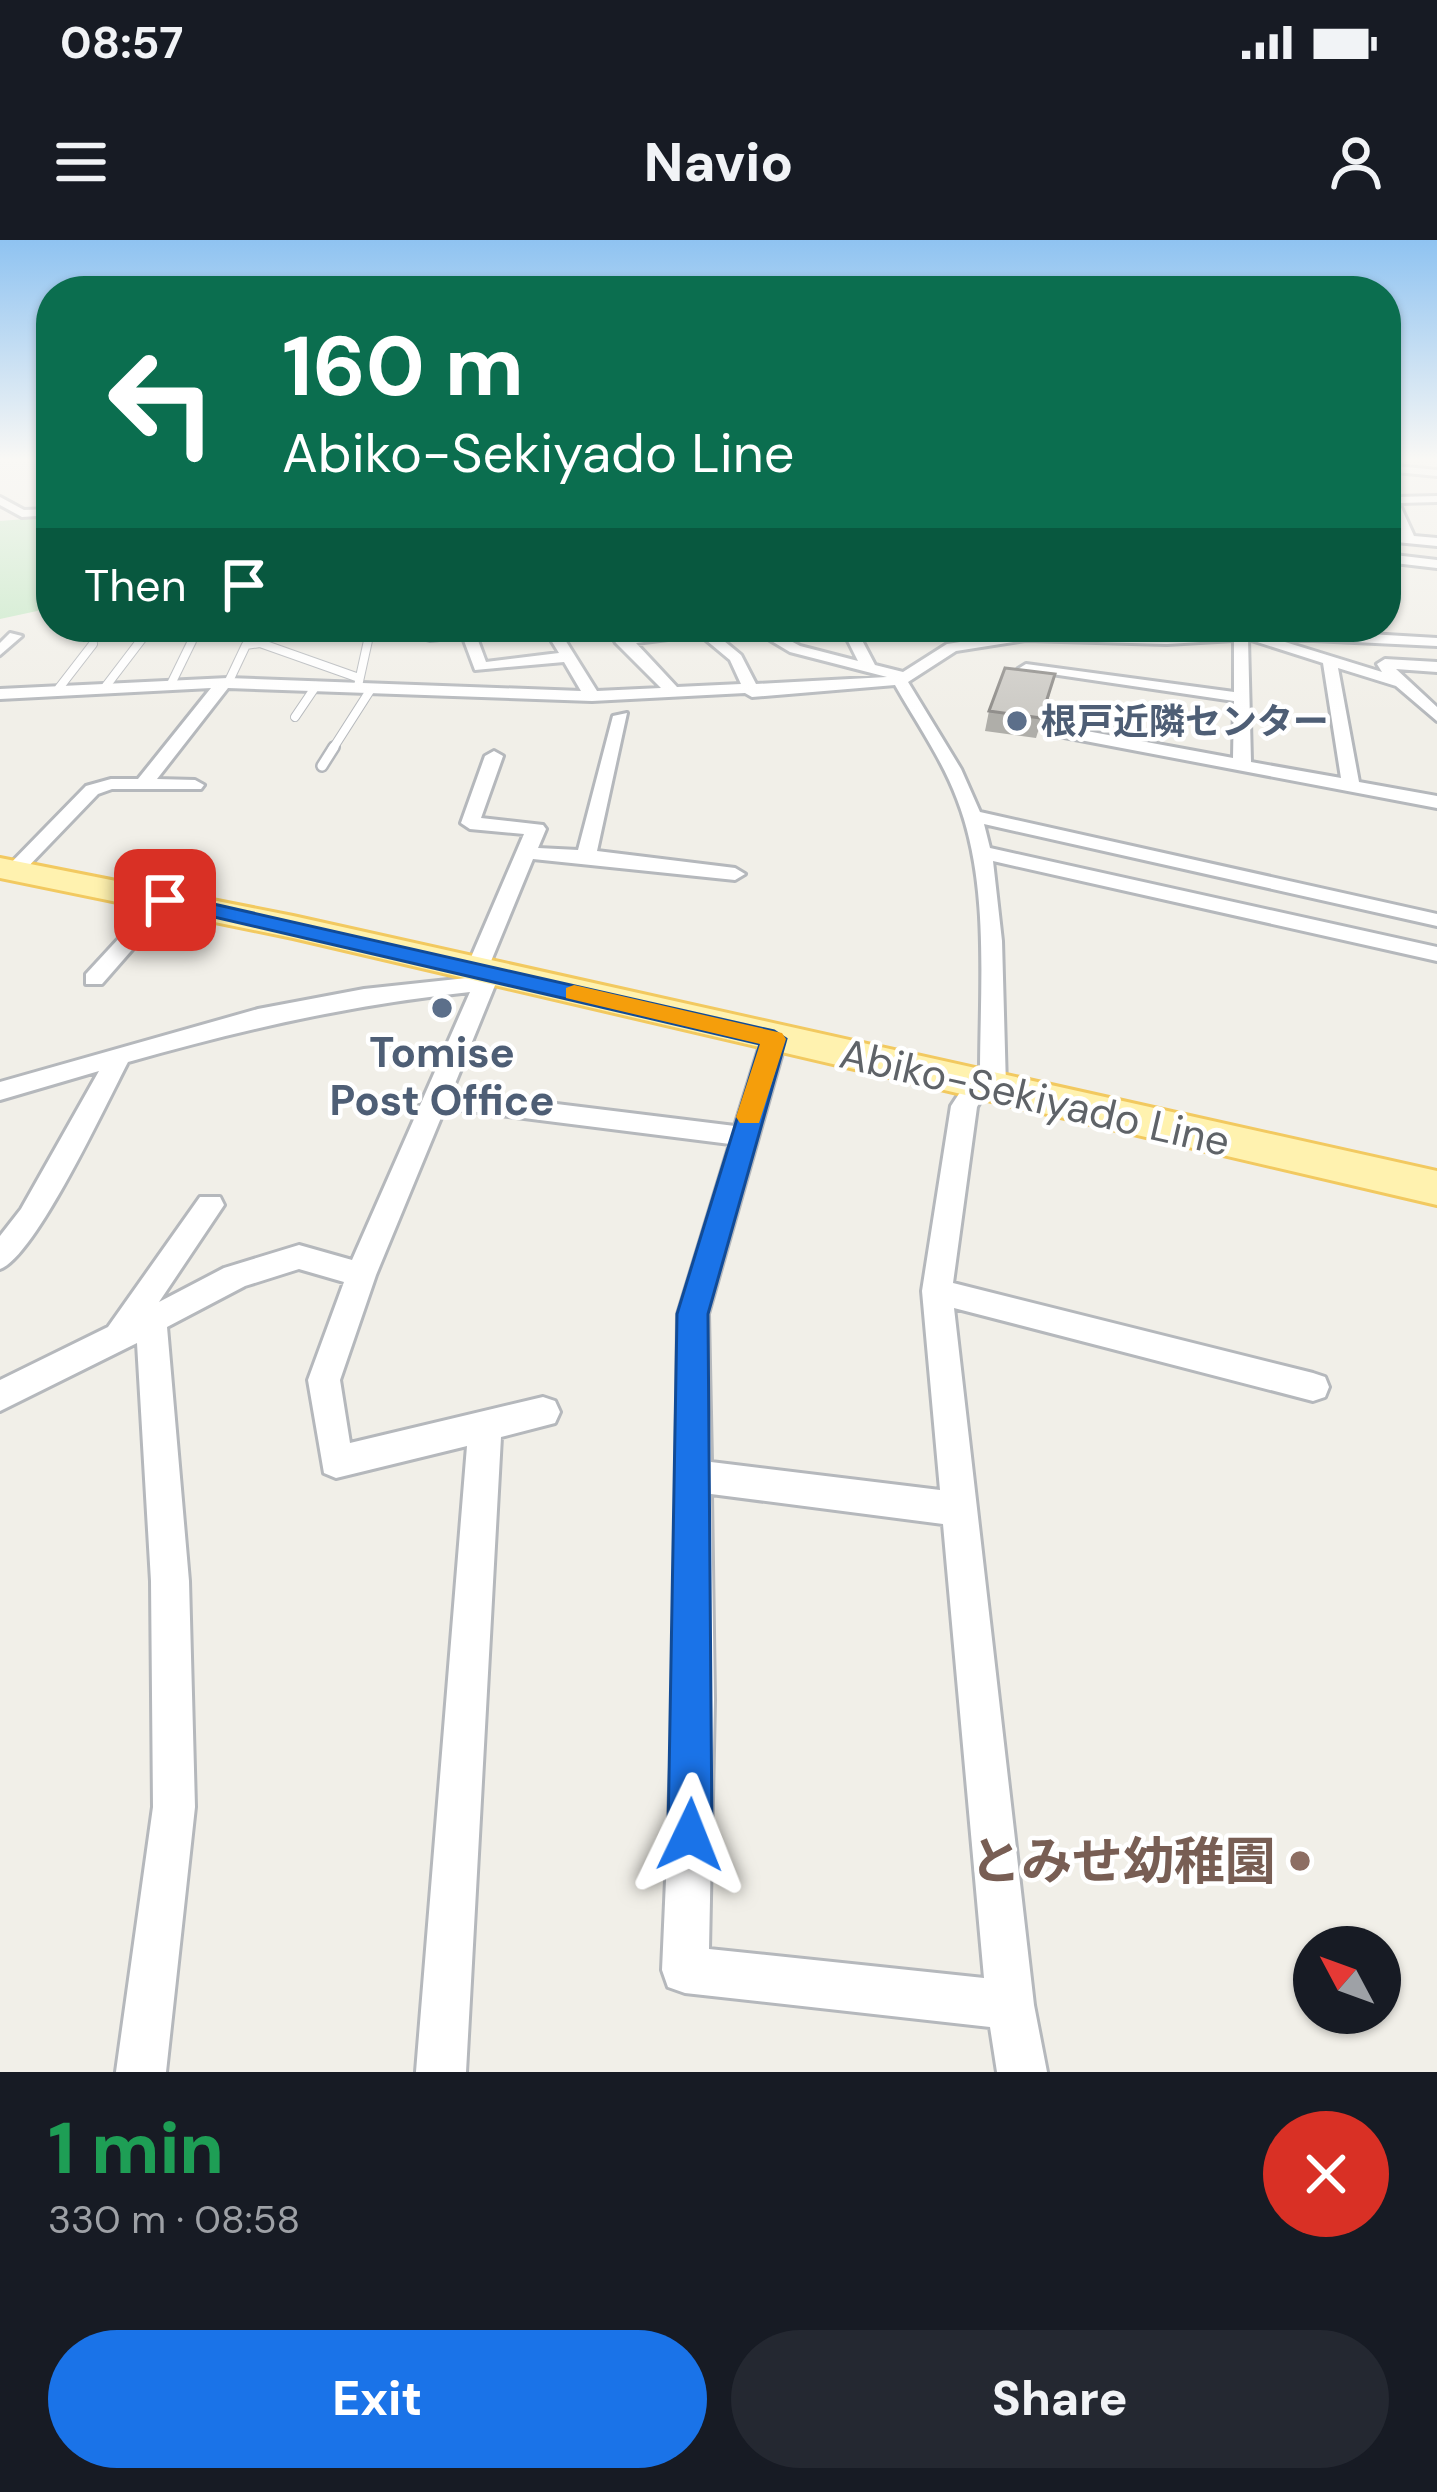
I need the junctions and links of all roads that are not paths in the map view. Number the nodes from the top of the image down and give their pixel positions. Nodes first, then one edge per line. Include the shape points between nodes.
1 (1401, 560) edge
2 (1437, 564) edge
3 (15, 636) dead end
4 (1401, 640) edge
5 (140, 642) edge
6 (192, 642) edge
7 (369, 642) edge
8 (472, 642) edge
9 (558, 642) edge
10 (626, 642) edge
11 (716, 642) edge
12 (782, 642) edge
13 (856, 642) edge
14 (948, 642) edge
15 (1026, 642) edge
16 (1245, 642) edge
17 (1266, 642) edge
18 (1377, 642) edge
19 (1437, 642) edge
20 (92, 644) dead end
21 (0, 651) edge
22 (566, 657) junction
23 (1330, 664) junction
24 (1385, 664) junction
25 (868, 665) junction
26 (1437, 667) edge
27 (901, 678) junction
28 (1396, 681) junction
29 (226, 683) junction
30 (171, 684) junction
31 (363, 685) junction
32 (106, 686) junction
33 (316, 686) junction
34 (59, 688) junction
35 (752, 692) junction
36 (0, 694) edge
37 (675, 694) junction
38 (592, 696) junction
39 (1243, 698) junction
40 (1433, 708) edge
41 (621, 716) dead end
42 (295, 717) dead end
43 (1065, 732) dead end
44 (494, 756) dead end
45 (1242, 765) junction
46 (322, 766) dead end
47 (143, 785) junction
48 (195, 785) dead end
49 (1352, 787) junction
50 (1437, 802) edge
51 (972, 816) junction
52 (980, 852) junction
53 (524, 853) junction
54 (586, 856) junction
55 (7, 869) edge
56 (735, 874) dead end
57 (165, 900) junction
58 (1437, 920) edge
59 (1437, 955) edge
60 (484, 975) junction
61 (94, 979) dead end
62 (774, 1039) junction
63 (118, 1059) junction
64 (986, 1085) junction
65 (0, 1091) edge
66 (439, 1098) junction
67 (743, 1136) junction
68 (1437, 1187) edge
69 (210, 1205) dead end
70 (0, 1256) edge
71 (362, 1274) junction
72 (937, 1291) junction
73 (136, 1328) junction
74 (1313, 1387) dead end
75 (0, 1396) edge
76 (542, 1412) dead end
77 (485, 1426) junction
78 (695, 1476) junction
79 (958, 1509) junction
80 (1010, 2005) junction
81 (141, 2072) edge
82 (441, 2072) edge
83 (1022, 2072) edge

1 - 2 street
3 - 21 street
4 - 19 street
5 - 32 lane
6 - 30 lane
7 - 31 lane
8 - 22 street via 480,667
9 - 22 street
10 - 37 street
11 - 35 street via 736,658
12 - 25 street
13 - 25 street
14 - 27 street
15 - 39 street via 1026,678
16 - 39 street
17 - 23 street
18 - 24 street
20 - 34 lane
22 - 38 street
23 - 28 street
23 - 49 street
24 - 26 street
24 - 28 street
25 - 27 street
27 - 35 street
27 - 51 street
28 - 40 street
29 - 30 street
29 - 31 lane via 246,646 260,644
29 - 33 street
29 - 47 street
30 - 32 street
31 - 33 street
31 - 38 street
31 - 46 lane
32 - 34 street
33 - 42 lane
34 - 36 street
35 - 37 street
37 - 38 street
39 - 45 street
41 - 54 street
43 - 45 street
44 - 53 street via 470,823 536,829
45 - 49 street
47 - 48 street
47 - 55 street via 92,790
49 - 50 street
51 - 52 street
51 - 58 street
52 - 59 street
52 - 64 street via 992,986
53 - 54 street
53 - 60 street
54 - 56 street
55 - 57 main road, Abiko-Sekiyado Line
57 - 60 main road, Abiko-Sekiyado Line
57 - 61 street
60 - 62 main road, Abiko-Sekiyado Line
60 - 63 street via 258,1017
60 - 66 street
62 - 64 main road, Abiko-Sekiyado Line
62 - 67 street
63 - 65 street
63 - 70 street via 32,1217
64 - 68 main road, Abiko-Sekiyado Line
64 - 72 street via 964,1106
66 - 67 street
66 - 71 street
67 - 78 street via 693,1314
69 - 73 street
71 - 73 street via 298,1257 235,1277
71 - 77 street via 324,1379 336,1462
72 - 74 street
72 - 79 street
73 - 75 street
73 - 81 street via 170,1581 174,1808
76 - 77 street
77 - 82 street
78 - 79 street
78 - 80 street via 685,1970
79 - 80 street
80 - 83 street

